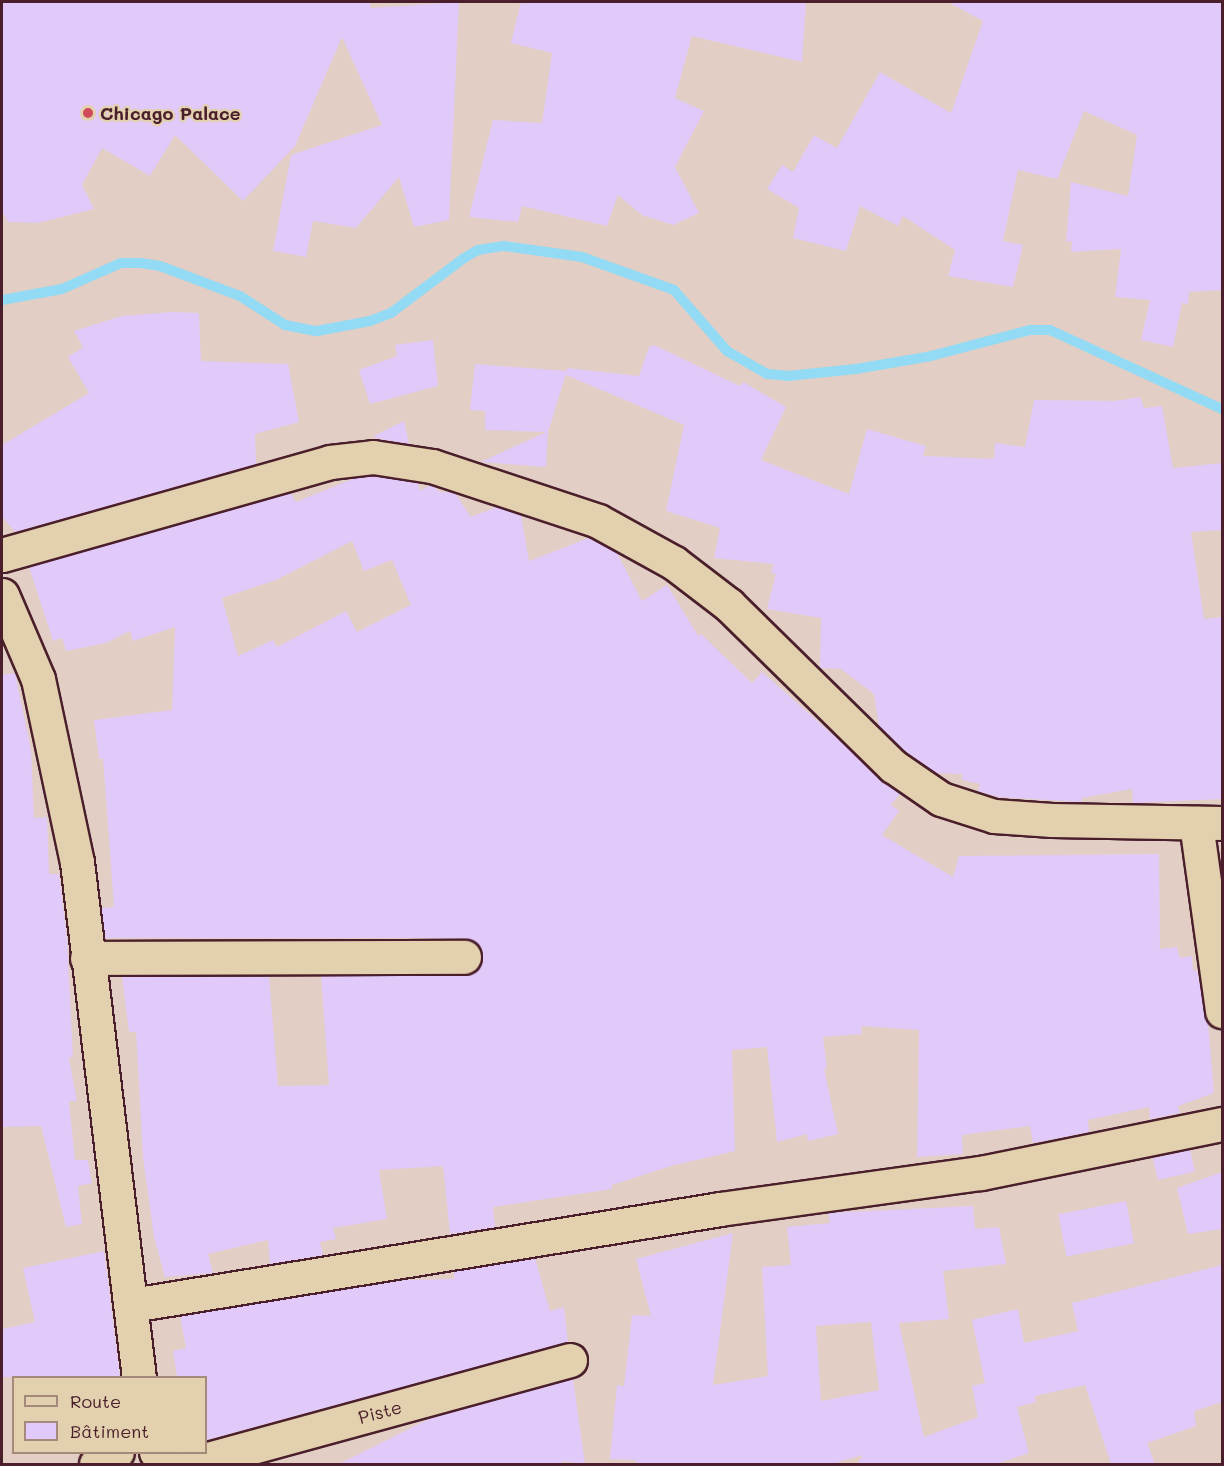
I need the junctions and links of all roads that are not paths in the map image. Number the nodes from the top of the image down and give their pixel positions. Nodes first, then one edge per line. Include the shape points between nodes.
1 (2, 555) edge
2 (2, 595) edge
3 (1209, 823) edge
4 (464, 957) dead end
5 (87, 958) junction
6 (1222, 1011) edge
7 (1222, 1124) edge
8 (132, 1305) junction
9 (570, 1360) dead end
10 (139, 1376) edge
11 (114, 1454) edge
12 (96, 1464) edge
13 (190, 1464) edge

1 - 3 street via 330,462 373,458 432,466 598,521 674,563 729,605 893,766 941,799 994,816
2 - 5 street via 38,679 77,862
3 - 6 street
4 - 5 street
5 - 8 street
7 - 8 street via 981,1173 720,1209
8 - 10 street
9 - 13 street, Piste
11 - 12 street

